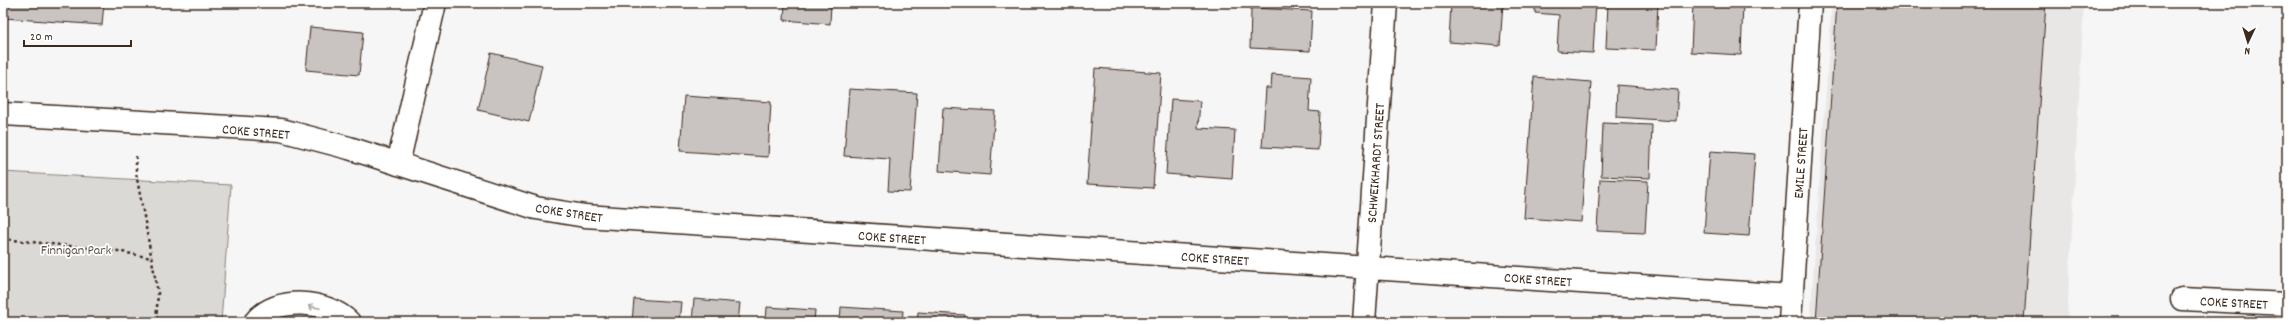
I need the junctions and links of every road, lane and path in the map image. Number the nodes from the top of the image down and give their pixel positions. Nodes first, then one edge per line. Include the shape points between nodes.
1 (435, 3) edge
2 (1386, 3) edge
3 (1810, 3) edge
4 (3, 114) edge
5 (136, 156) dead end
6 (398, 164) junction
7 (3, 239) edge
8 (151, 258) junction
9 (1368, 268) junction
10 (1792, 296) junction
11 (2182, 300) dead end
12 (2287, 304) edge
13 (156, 322) edge
14 (255, 322) edge
15 (349, 322) edge
16 (1364, 322) edge
17 (1790, 322) edge

1 - 6 street
2 - 9 street, SCHWEIKHARDT STREET
3 - 10 street, EMILE STREET
4 - 6 street, COKE STREET via 281,130
5 - 8 path via 136,173
6 - 9 street, COKE STREET via 536,208 585,216
7 - 8 path via 118,251
8 - 13 path via 158,293
9 - 10 street, COKE STREET
9 - 16 street, SCHWEIKHARDT STREET
10 - 17 street, EMILE STREET
11 - 12 street, COKE STREET
15 -> 14 street via 318,307 296,303 272,308

